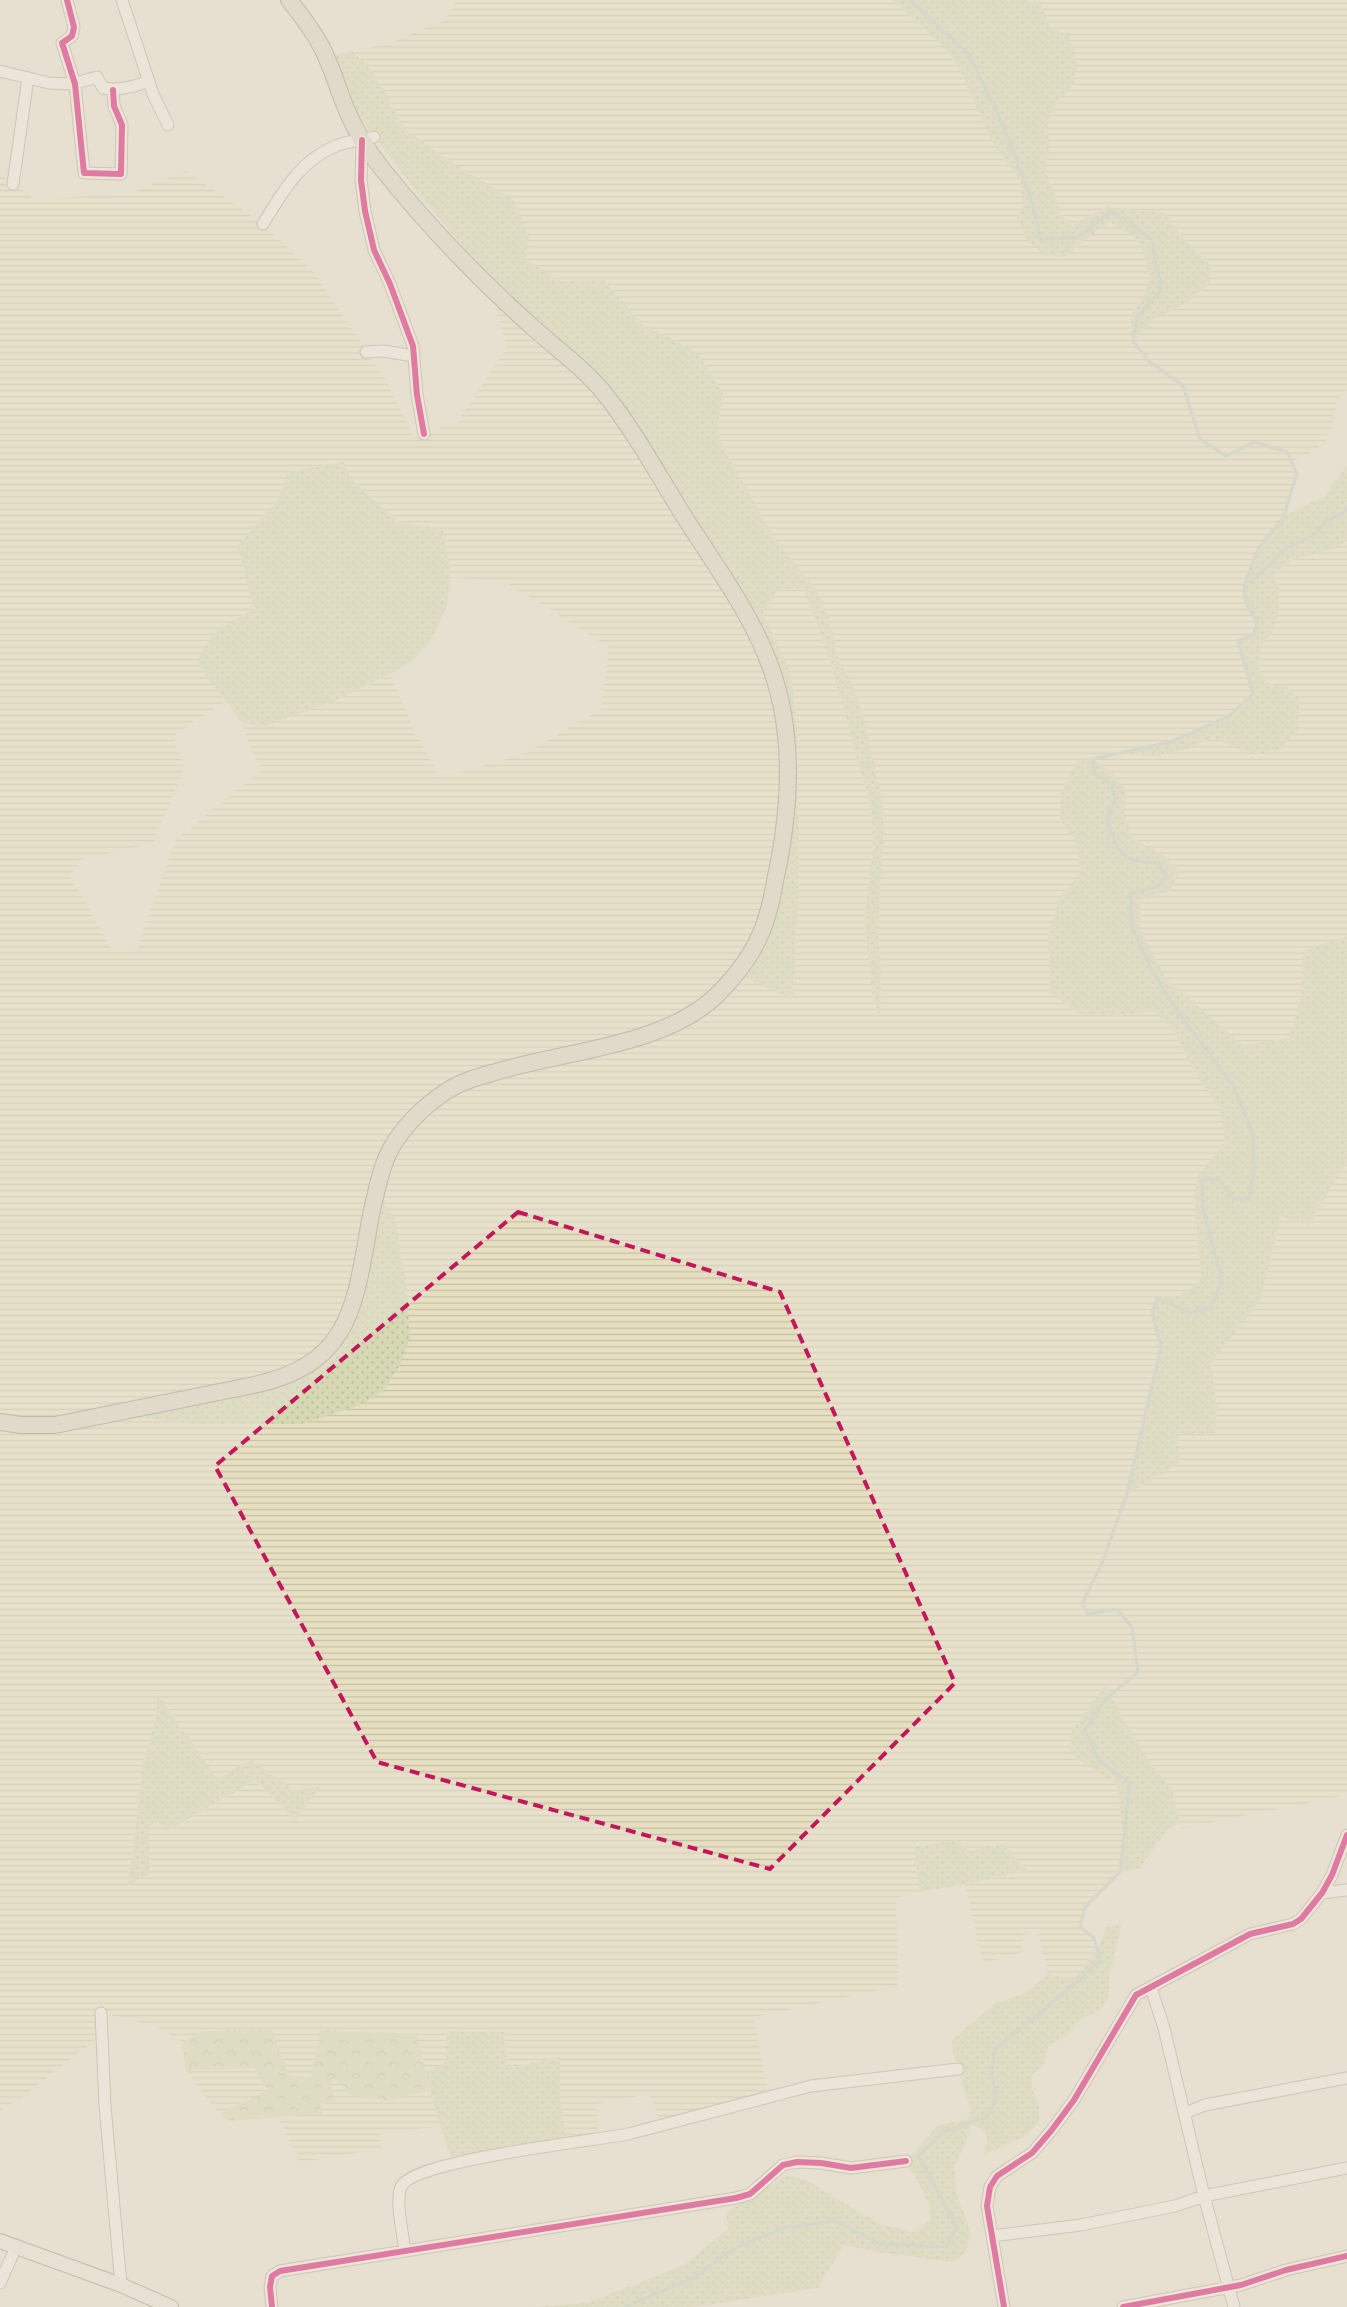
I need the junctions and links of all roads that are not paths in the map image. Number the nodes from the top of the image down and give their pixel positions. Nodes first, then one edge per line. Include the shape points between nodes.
1 (67, 0) edge
2 (122, 0) edge
3 (290, 0) edge
4 (0, 71) edge
5 (28, 78) junction
6 (149, 81) junction
7 (75, 84) junction
8 (113, 90) junction
9 (168, 125) dead end
10 (368, 139) junction
11 (13, 184) dead end
12 (263, 224) dead end
13 (366, 352) dead end
14 (414, 356) junction
15 (424, 434) dead end
16 (0, 1422) edge
17 (1347, 1835) edge
18 (1347, 1890) edge
19 (1322, 1893) junction
20 (1151, 1988) junction
21 (102, 2013) dead end
22 (958, 2069) dead end
23 (1347, 2078) edge
24 (1185, 2113) junction
25 (906, 2161) dead end
26 (1347, 2168) edge
27 (1204, 2196) junction
28 (992, 2236) junction
29 (0, 2241) edge
30 (16, 2247) junction
31 (406, 2251) junction
32 (1347, 2256) edge
33 (0, 2283) edge
34 (121, 2285) junction
35 (1229, 2287) junction
36 (171, 2307) edge
37 (272, 2307) edge
38 (1004, 2307) edge
39 (1122, 2307) edge
40 (1234, 2307) edge

1 - 7 street via 74,27 72,36 62,43
2 - 6 street
3 - 10 highway via 319,42 344,105
4 - 5 street
5 - 7 street
5 - 11 street
6 - 8 street
6 - 9 street
7 - 8 street via 97,77 103,88
7 - 8 street via 84,173 121,174 122,125 114,106
10 - 12 street via 336,145 308,163 288,183
10 - 14 street via 361,180 365,211 374,250 404,320
10 - 16 highway via 382,168 464,260 601,389 754,628 778,692 788,759 784,834 766,920 752,951 732,978 714,998 684,1019 613,1044 518,1065 463,1082 447,1090 414,1117 389,1152 381,1172 359,1287 345,1324 327,1352 277,1380 55,1425
13 - 14 street
14 - 15 street
17 - 19 street
18 - 19 street
19 - 20 street via 1301,1920 1250,1934
20 - 24 street
20 - 28 street via 1136,1995 1074,2100 1051,2131 1032,2153 997,2176 988,2195
21 - 34 street via 105,2106
22 - 31 street via 811,2086 628,2134 453,2163 404,2180 400,2188 400,2212
23 - 24 street via 1205,2105
24 - 27 street
25 - 31 street via 851,2168 796,2162 783,2165 750,2194 736,2198
26 - 27 street
27 - 28 street via 1176,2206 1081,2225
27 - 35 street
28 - 38 street
29 - 30 main road
30 - 33 street
30 - 34 main road
31 - 37 street via 280,2271 272,2276
32 - 35 street
34 - 36 main road
35 - 39 street
35 - 40 street

